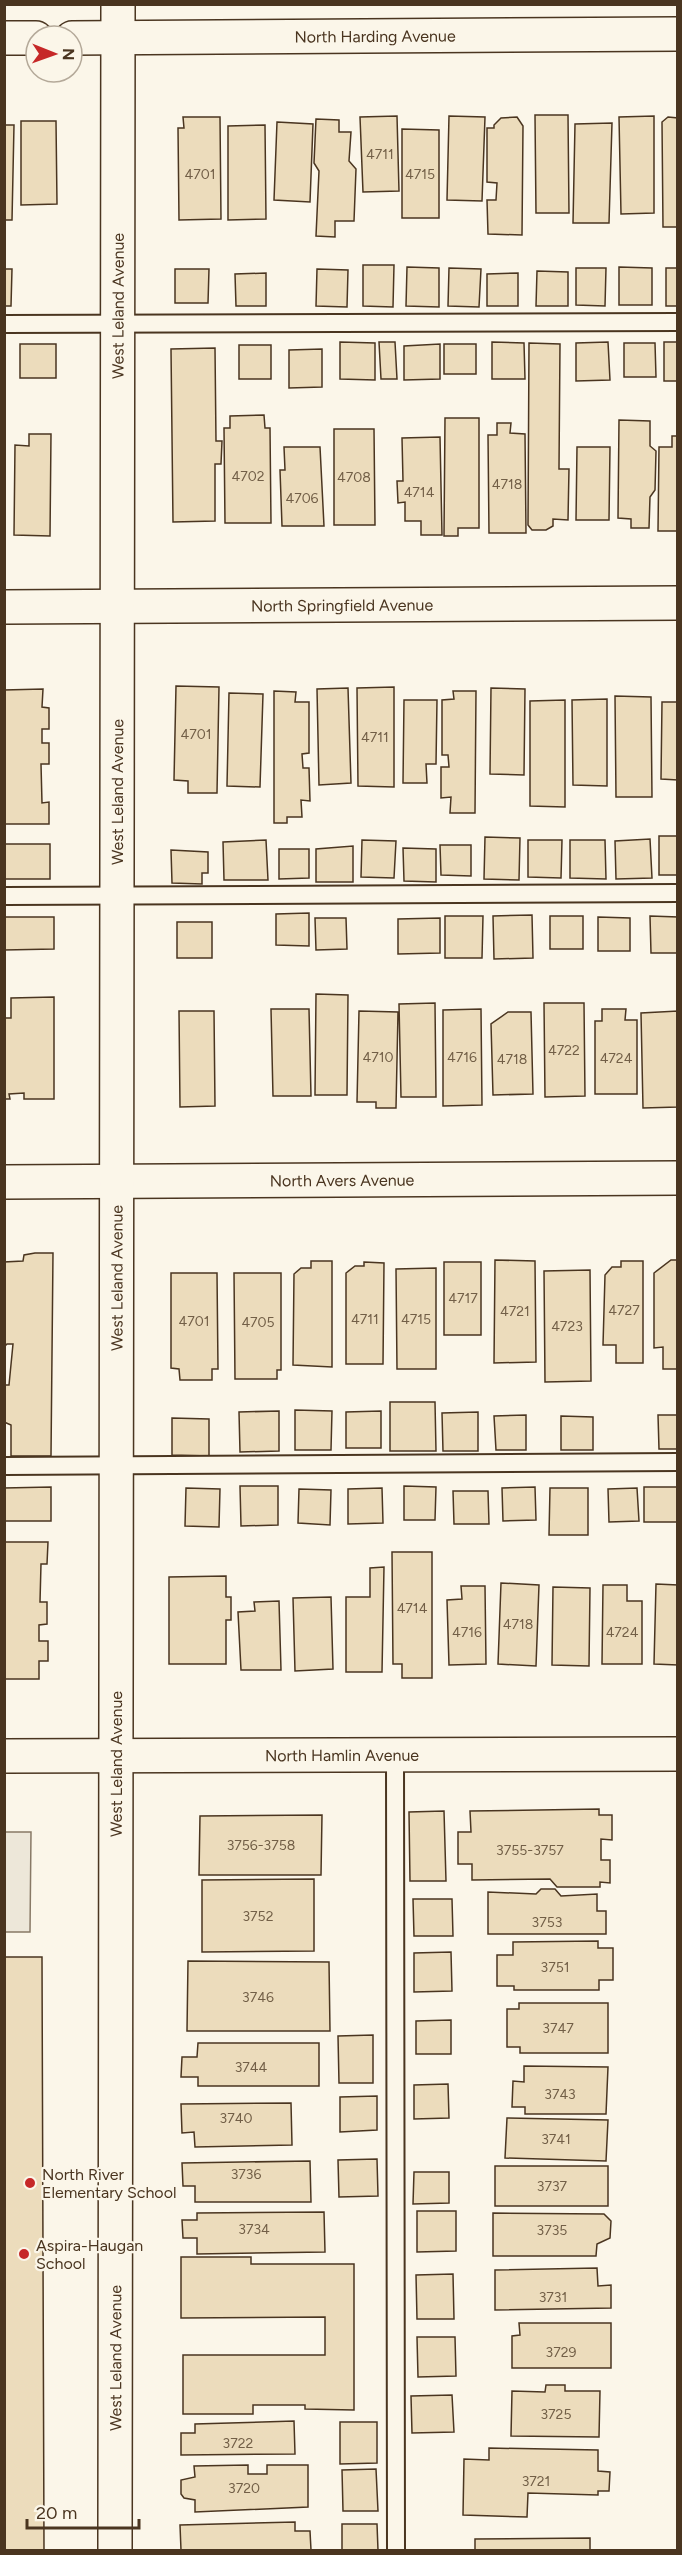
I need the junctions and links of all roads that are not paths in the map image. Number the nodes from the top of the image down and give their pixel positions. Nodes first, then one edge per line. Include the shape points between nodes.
1 (118, 4) edge
2 (678, 34) edge
3 (118, 37) junction
4 (4, 38) edge
5 (24, 38) edge
6 (84, 38) edge
7 (678, 322) edge
8 (4, 324) edge
9 (117, 324) junction
10 (678, 603) edge
11 (117, 606) junction
12 (4, 607) edge
13 (678, 893) edge
14 (117, 895) junction
15 (4, 896) edge
16 (678, 1178) edge
17 (117, 1181) junction
18 (4, 1182) edge
19 (678, 1462) edge
20 (4, 1466) edge
21 (116, 1466) junction
22 (678, 1754) edge
23 (395, 1755) junction
24 (4, 1756) edge
25 (116, 1756) junction
26 (115, 2550) edge
27 (396, 2550) edge

1 - 3 street, West Leland Avenue
2 - 3 street, North Harding Avenue
3 - 6 street, North Harding Avenue
3 - 9 street, West Leland Avenue
4 - 5 street
7 - 9 lane
8 - 9 lane
9 - 11 street, West Leland Avenue
10 - 11 street, North Springfield Avenue
11 - 12 street, North Springfield Avenue
11 - 14 street, West Leland Avenue
13 - 14 lane
14 - 15 lane
14 - 17 street, West Leland Avenue
16 - 17 street, North Avers Avenue
17 - 18 street, North Avers Avenue
17 - 21 street, West Leland Avenue
19 - 21 lane
20 - 21 lane
21 - 25 street, West Leland Avenue
22 - 23 street, North Hamlin Avenue
23 - 25 street, North Hamlin Avenue
23 - 27 lane
24 - 25 street, North Hamlin Avenue
25 - 26 street, West Leland Avenue

